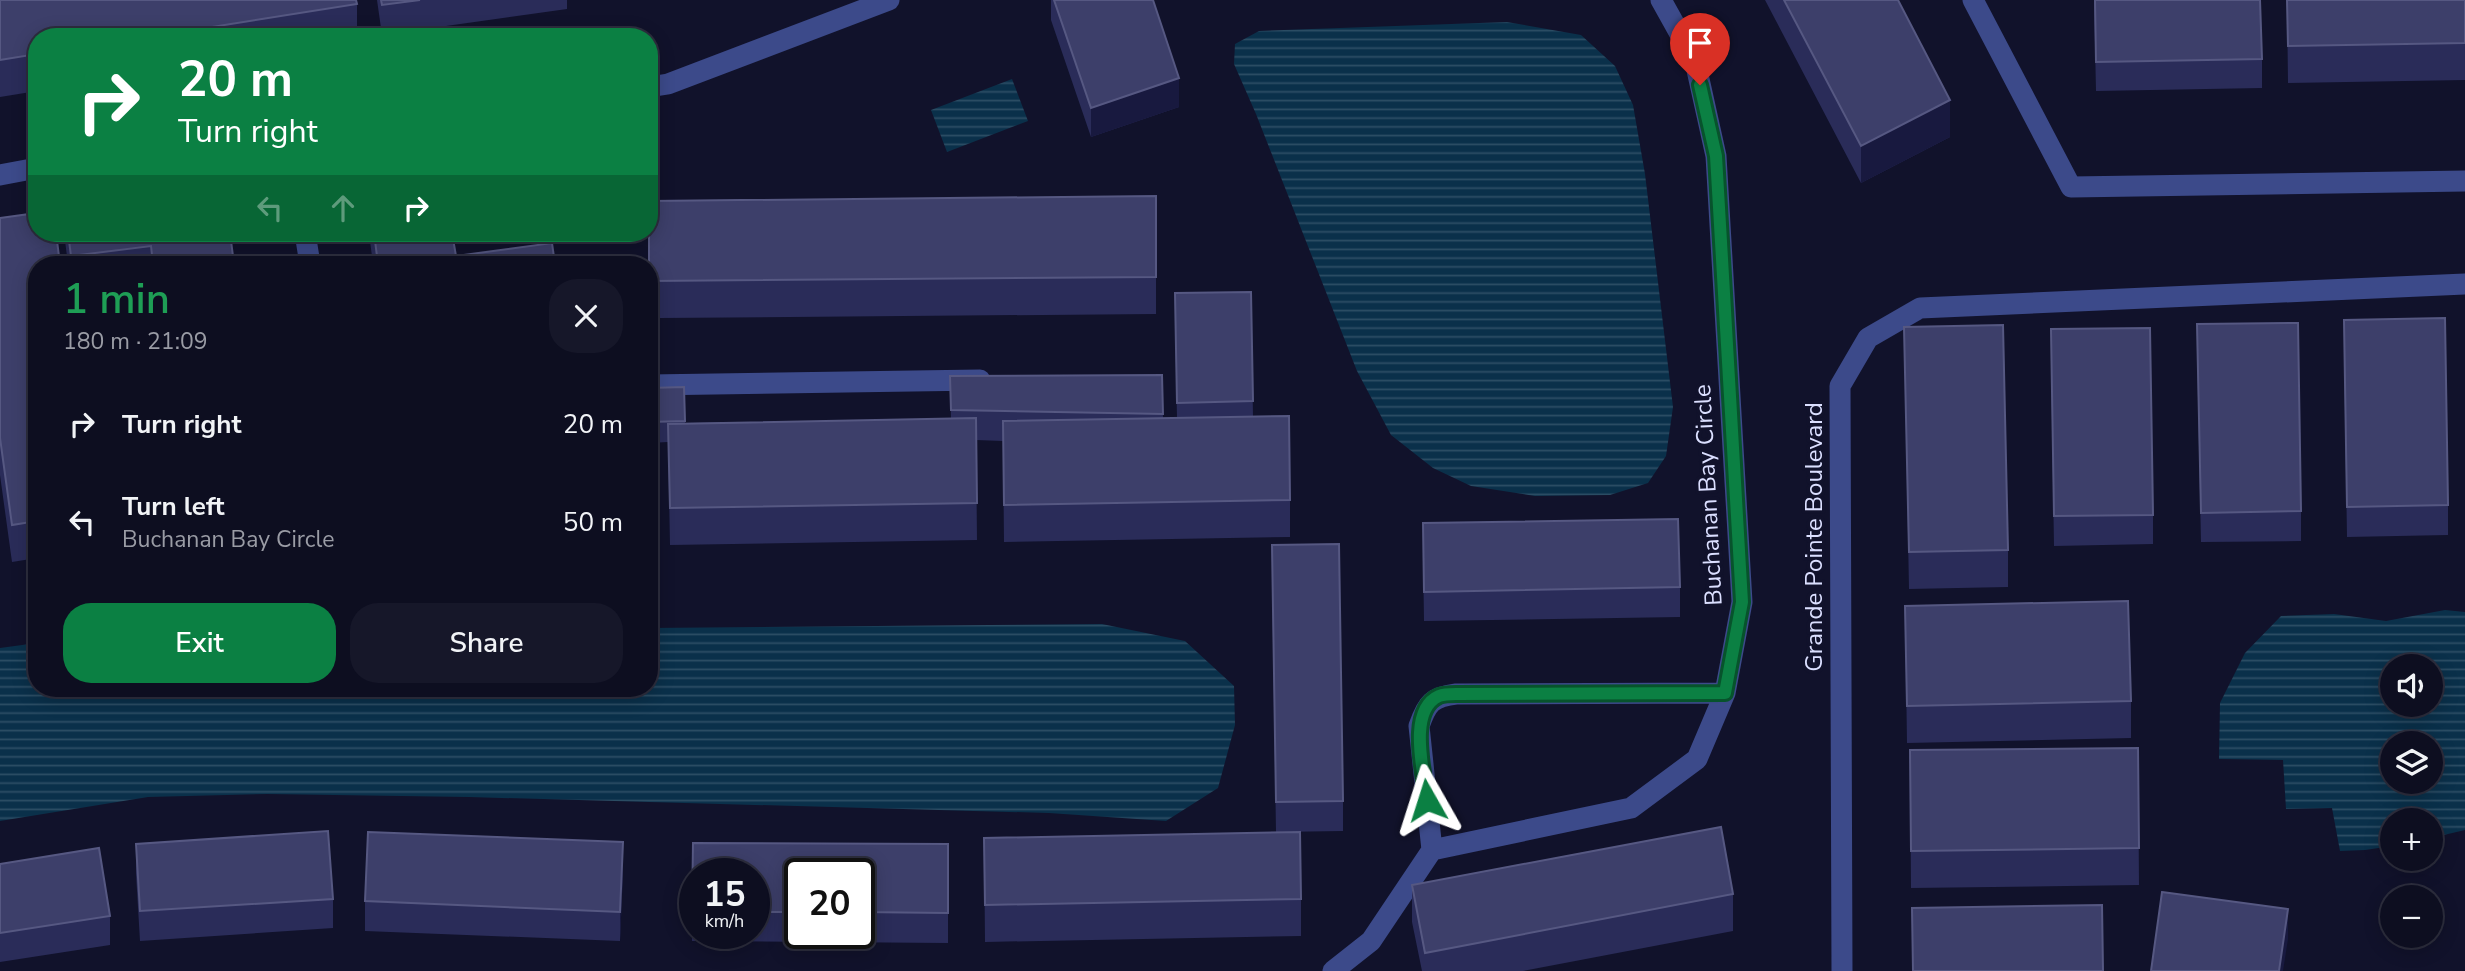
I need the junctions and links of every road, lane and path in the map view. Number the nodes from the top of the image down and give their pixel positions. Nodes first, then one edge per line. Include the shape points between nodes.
1 (889, 0) edge
2 (1661, 0) edge
3 (1973, 0) edge
4 (658, 86) edge
5 (28, 170) edge
6 (0, 175) edge
7 (2465, 181) edge
8 (2465, 285) edge
9 (994, 379) edge
10 (658, 386) edge
11 (1725, 693) junction
12 (1432, 850) junction
13 (1333, 971) edge
14 (1842, 971) edge

1 - 4 street
2 - 11 street, Buchanan Bay Circle via 1695,61 1716,156 1742,602
3 - 7 street via 2071,187
5 - 6 street
8 - 14 street, Grande Pointe Boulevard via 1920,309 1868,338 1840,386
9 - 10 street
11 - 12 street, Buchanan Bay Circle via 1697,760 1631,808
11 - 12 street via 1438,696 1419,726
12 - 13 street via 1371,941

